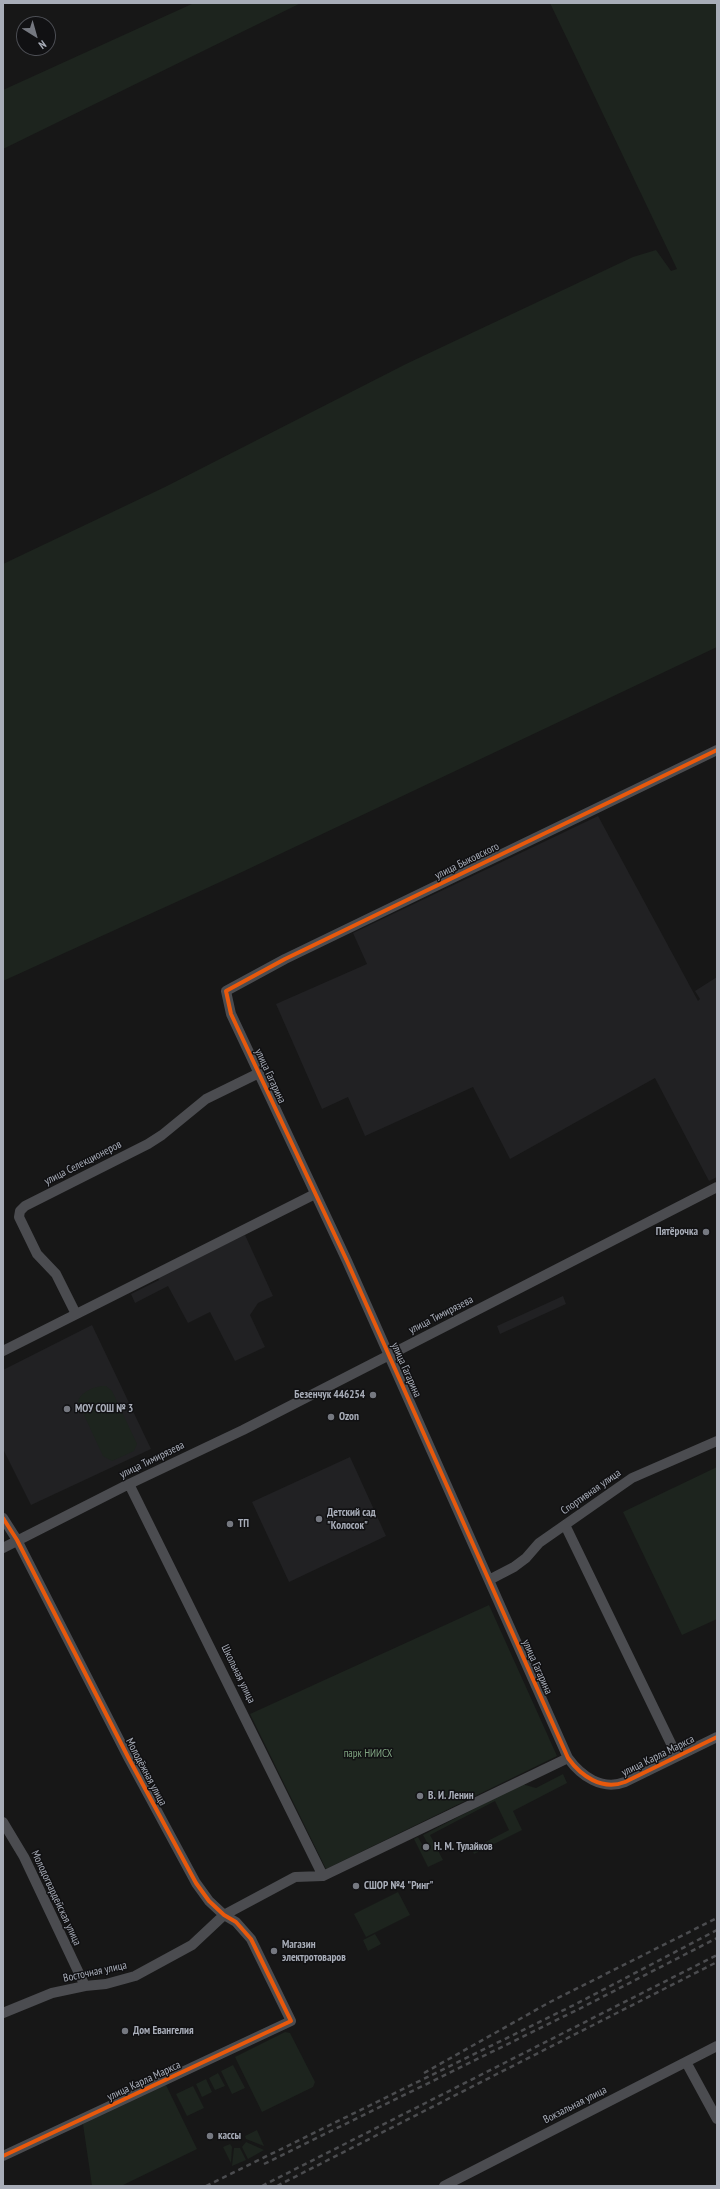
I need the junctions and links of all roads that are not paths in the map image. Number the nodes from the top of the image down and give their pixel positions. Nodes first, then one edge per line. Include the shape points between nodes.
1 (717, 750) edge
2 (226, 991) joint
3 (259, 1073) junction
4 (717, 1187) edge
5 (315, 1194) junction
6 (76, 1314) junction
7 (3, 1351) edge
8 (389, 1355) junction
9 (717, 1441) edge
10 (129, 1484) junction
11 (3, 1518) edge
12 (565, 1525) junction
13 (17, 1540) junction
14 (3, 1548) edge
15 (489, 1580) junction
16 (717, 1737) edge
17 (677, 1756) junction
18 (568, 1758) junction
19 (3, 1822) edge
20 (323, 1876) junction
21 (224, 1915) junction
22 (85, 1986) junction
23 (3, 2013) edge
24 (292, 2021) joint
25 (717, 2046) edge
26 (686, 2062) junction
27 (717, 2119) edge
28 (3, 2156) edge
29 (444, 2186) edge

1 - 2 street, улица Быковского via 285,959
2 - 3 street, улица Гагарина via 231,1014
3 - 5 street, улица Гагарина
3 - 6 street, улица Селекционеров via 206,1099 148,1144 25,1206 20,1211 19,1217 37,1254 56,1274
4 - 8 street, улица Тимирязева
5 - 6 street
5 - 8 street, улица Гагарина
6 - 7 street
8 - 10 street, улица Тимирязева via 243,1430
8 - 15 street, улица Гагарина
9 - 12 street, Спортивная улица via 632,1478
10 - 13 street, улица Тимирязева
10 - 20 street, Школьная улица
11 - 13 street, Молодёжная улица
12 - 15 street, Спортивная улица via 539,1543 514,1567
12 - 17 street
13 - 14 street, улица Тимирязева
13 - 21 street, Молодёжная улица via 196,1883 209,1901
15 - 18 street, улица Гагарина
16 - 17 street, улица Карла Маркса
17 - 18 street, улица Карла Маркса via 613,1786 586,1776
18 - 20 street
19 - 22 street, Молодогвардейская улица via 24,1857
20 - 21 street via 295,1877
21 - 22 street, Восточная улица via 192,1945 146,1971 121,1981
21 - 24 street, Молодёжная улица via 236,1922 251,1939
22 - 23 street, Восточная улица via 38,1998
24 - 28 street, улица Карла Маркса
25 - 26 street, Вокзальная улица
26 - 27 street
26 - 29 street, Вокзальная улица

